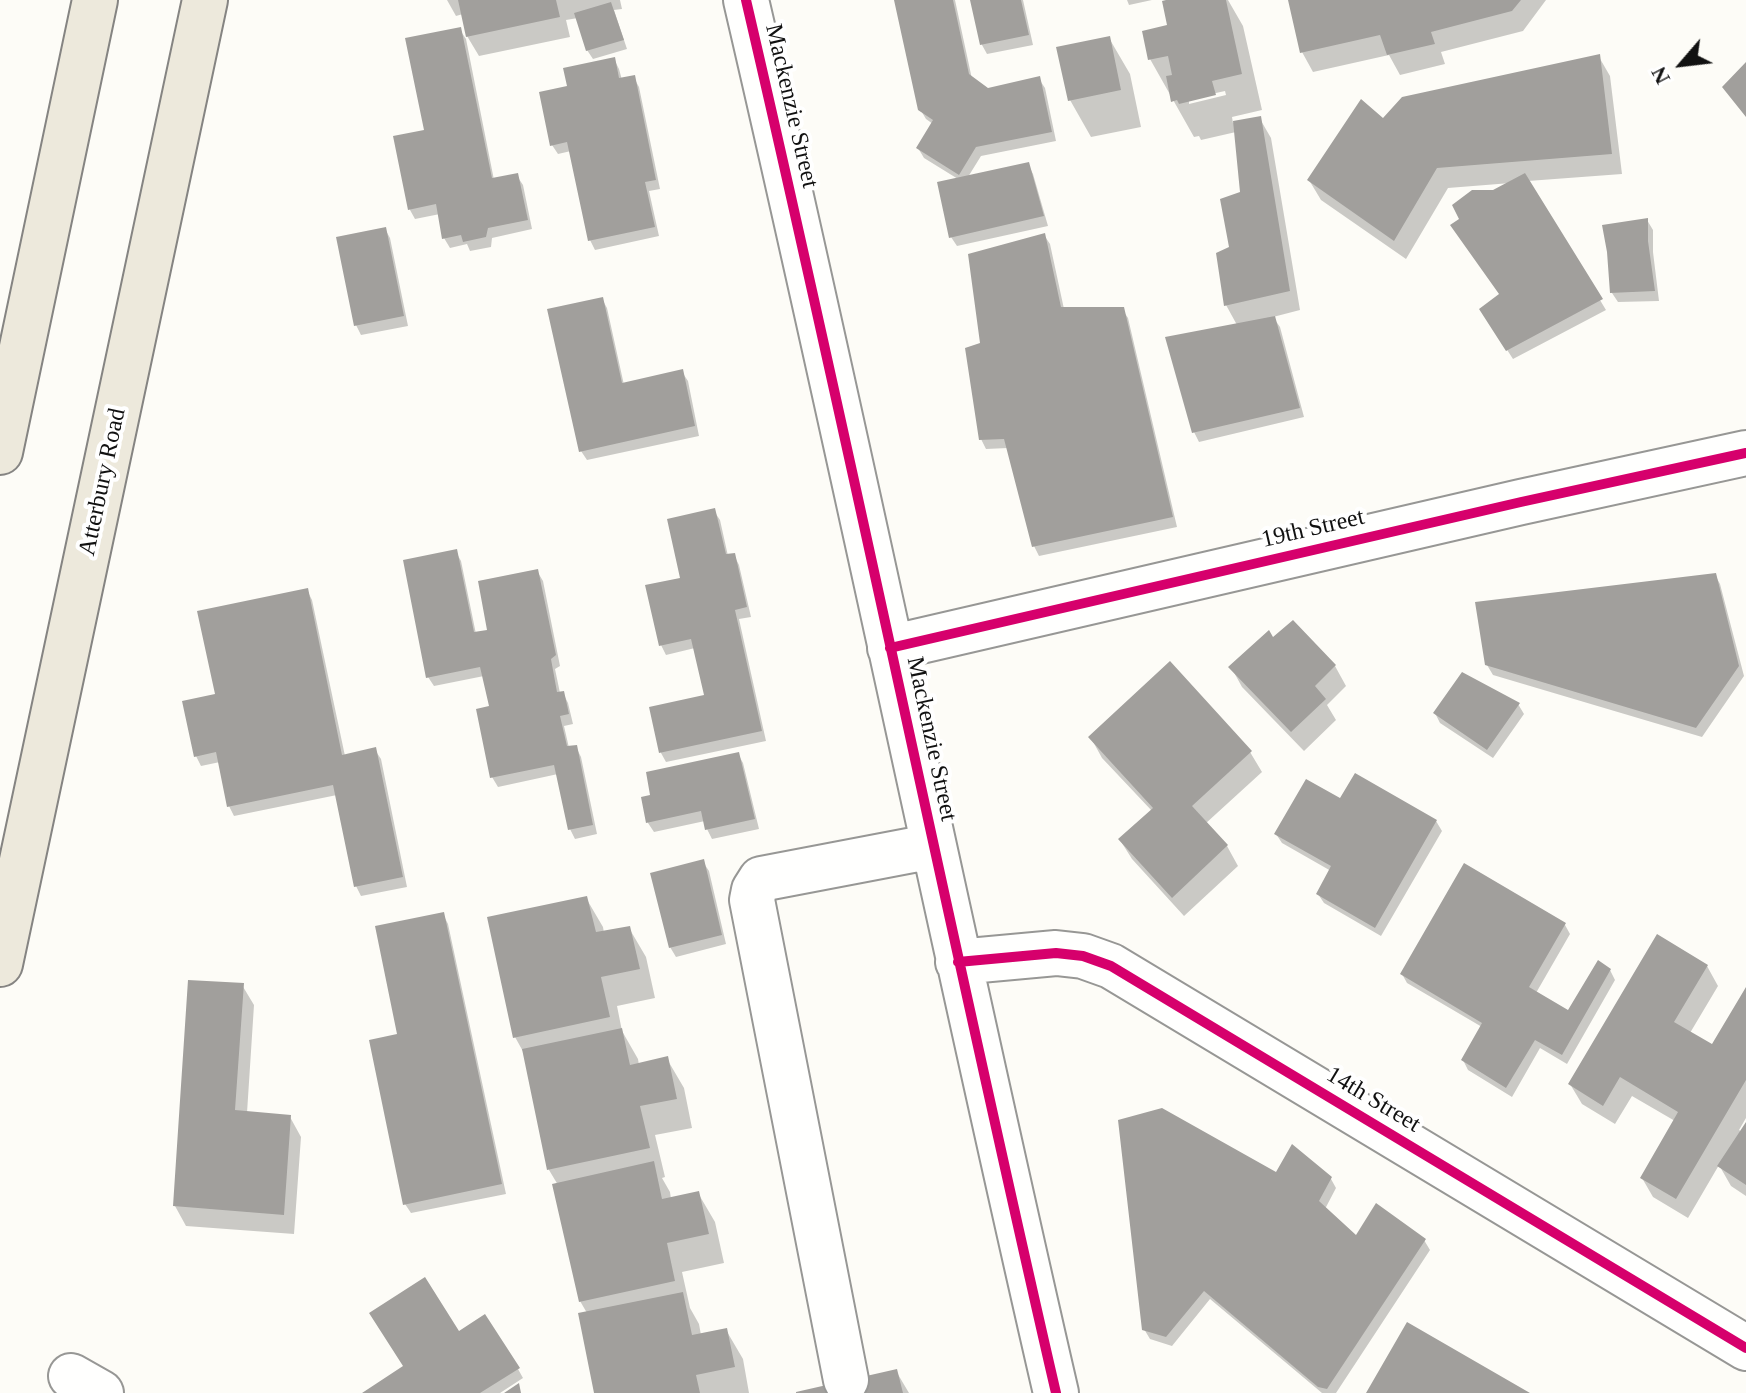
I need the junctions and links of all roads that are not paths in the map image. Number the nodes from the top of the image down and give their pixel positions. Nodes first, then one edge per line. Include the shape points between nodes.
1 (95, 0) edge
2 (205, 0) edge
3 (746, 0) edge
4 (0, 452) edge
5 (1746, 453) edge
6 (890, 648) junction
7 (934, 846) junction
8 (958, 962) junction
9 (0, 964) edge
10 (1746, 1348) edge
11 (846, 1380) dead end
12 (1056, 1393) edge

1 - 4 main road
2 - 9 main road, Atterbury Road
3 - 6 street, Mackenzie Street
5 - 6 street, 19th Street
6 - 7 street, Mackenzie Street
7 - 8 street, Mackenzie Street
7 - 11 street via 761,879 752,900
8 - 10 street, 14th Street via 1056,953 1111,966
8 - 12 street, Mackenzie Street

